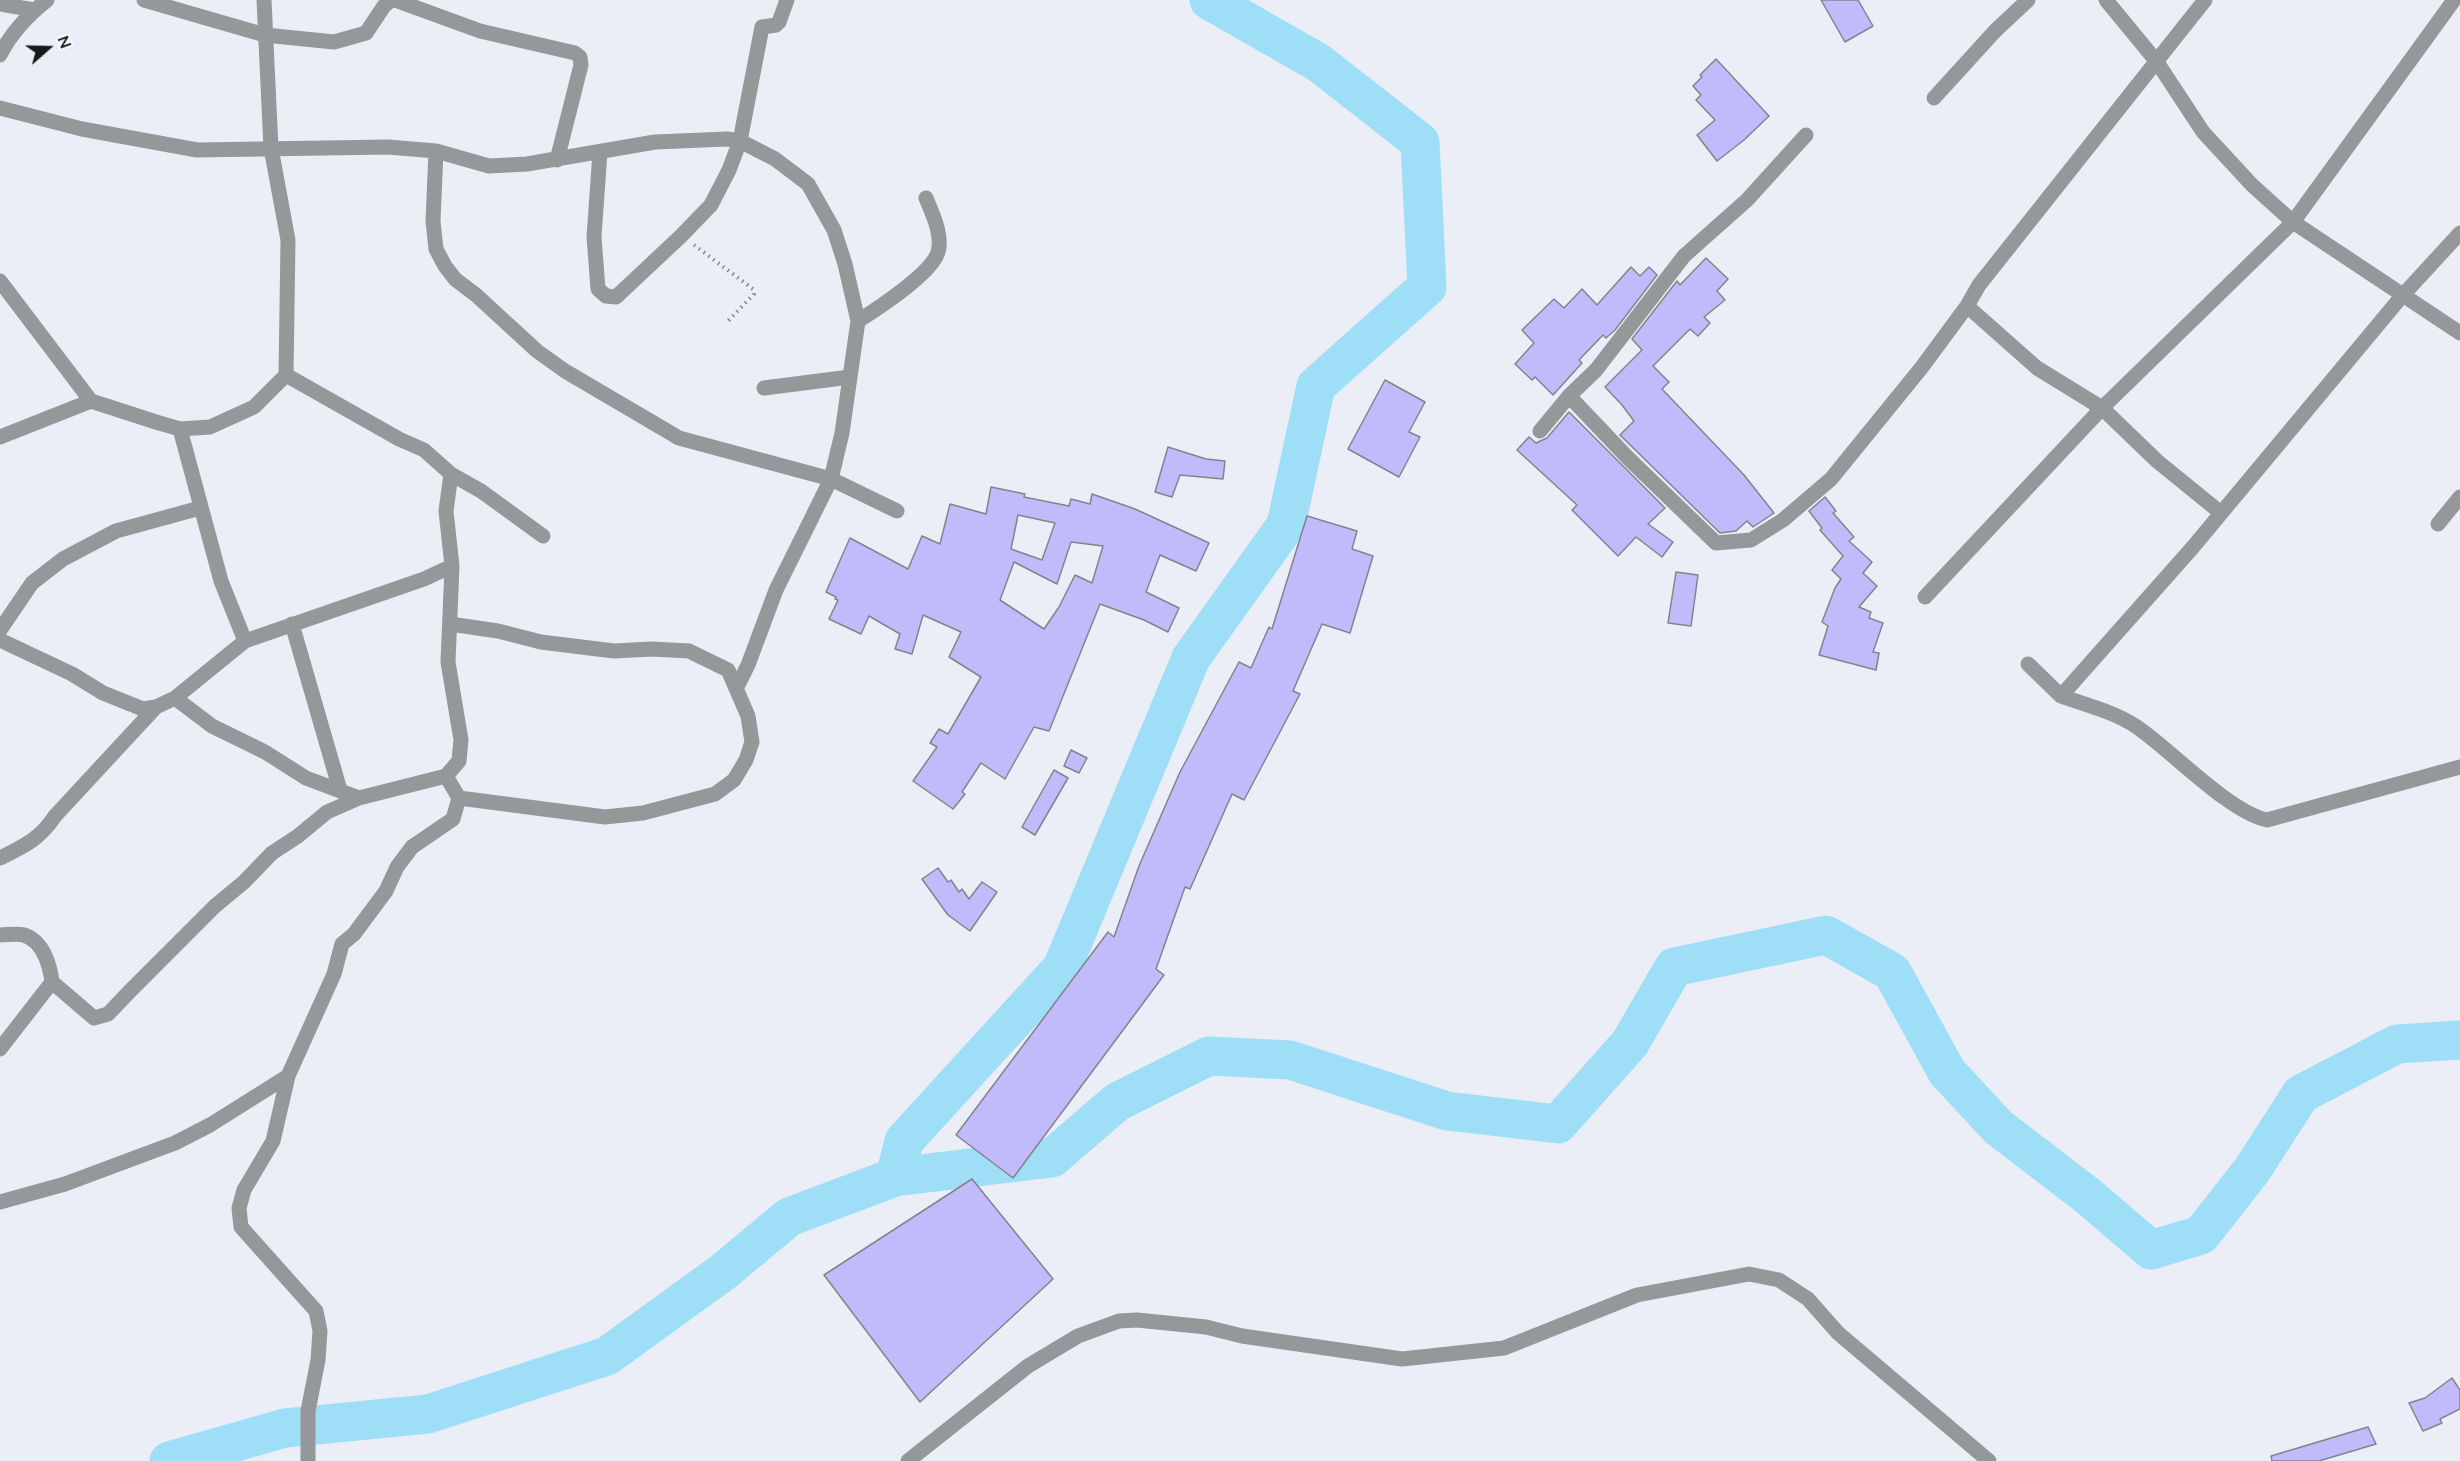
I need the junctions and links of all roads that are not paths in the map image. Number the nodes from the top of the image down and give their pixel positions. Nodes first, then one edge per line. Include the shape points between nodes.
1 (47, 0) edge
2 (144, 0) edge
3 (264, 0) edge
4 (393, 0) edge
5 (787, 0) edge
6 (2028, 0) edge
7 (2106, 0) edge
8 (2205, 0) edge
9 (2454, 0) edge
10 (0, 4) edge
11 (34, 10) junction
12 (265, 35) junction
13 (0, 55) edge
14 (2157, 62) junction
15 (1934, 98) dead end
16 (0, 108) edge
17 (1806, 135) dead end
18 (740, 141) junction
19 (271, 147) junction
20 (436, 151) junction
21 (600, 152) junction
22 (557, 160) junction
23 (926, 198) dead end
24 (2293, 222) junction
25 (2460, 233) edge
26 (0, 281) edge
27 (2402, 296) junction
28 (1967, 306) junction
29 (858, 321) junction
30 (2460, 333) edge
31 (285, 375) junction
32 (850, 377) junction
33 (764, 388) dead end
34 (1569, 396) junction
35 (91, 401) junction
36 (2102, 408) junction
37 (180, 429) junction
38 (1540, 431) dead end
39 (0, 437) edge
40 (451, 474) junction
41 (831, 479) junction
42 (2460, 496) edge
43 (200, 508) junction
44 (897, 511) dead end
45 (2221, 513) junction
46 (2438, 524) dead end
47 (543, 536) dead end
48 (452, 566) junction
49 (1925, 597) dead end
50 (292, 624) junction
51 (450, 624) junction
52 (0, 630) edge
53 (0, 640) edge
54 (245, 641) junction
55 (2028, 664) dead end
56 (737, 687) junction
57 (2061, 696) junction
58 (176, 698) junction
59 (156, 708) junction
60 (2460, 767) edge
61 (446, 776) junction
62 (340, 790) junction
63 (359, 798) junction
64 (459, 798) junction
65 (0, 858) edge
66 (0, 935) edge
67 (52, 982) junction
68 (0, 1049) edge
69 (288, 1076) junction
70 (0, 1202) edge
71 (308, 1461) edge
72 (908, 1461) edge
73 (1989, 1461) edge

1 - 11 street
2 - 12 street
3 - 12 street
4 - 12 street via 384,6 366,33 334,42
4 - 22 street via 480,31 580,57
5 - 18 street via 779,22 762,27
6 - 15 street
7 - 14 street
8 - 14 street
9 - 24 street
10 - 11 street
11 - 13 street
12 - 19 street
14 - 24 street via 2203,132
14 - 28 street via 1979,285
16 - 19 street via 82,129 197,150
17 - 34 street via 1747,200 1684,256 1596,370
18 - 21 street via 655,142
18 - 21 street via 711,205 616,297 598,290 594,237
18 - 29 street via 775,159 808,184 834,230
19 - 20 street
19 - 31 street via 288,240
20 - 22 street via 489,166
20 - 41 street via 433,221 440,258 455,279 537,351 679,438
21 - 22 street
23 - 29 street via 938,231 938,252 897,296
24 - 27 street
24 - 36 street
25 - 27 street
26 - 35 street
27 - 30 street
27 - 45 street
28 - 34 street via 1831,479 1783,520 1752,540 1716,543
28 - 36 street via 2037,368
29 - 32 street
31 - 37 street via 254,407 210,427
31 - 40 street via 424,450
32 - 33 street
32 - 41 street
34 - 38 street
35 - 37 street
35 - 39 street
36 - 45 street via 2157,461
36 - 49 street
37 - 43 street
40 - 47 street via 481,490
40 - 48 street via 446,511
41 - 44 street
41 - 56 street via 776,590
42 - 46 street
43 - 52 street via 116,531 63,559 32,583
43 - 54 street via 221,581
45 - 57 street
48 - 50 street
48 - 51 street
50 - 54 street
50 - 62 street
51 - 56 street via 614,651 689,651 728,670
51 - 61 street via 448,662 461,740 459,761
53 - 59 street via 103,693 143,709
54 - 58 street
55 - 57 street
56 - 64 street via 752,742 734,780 715,794 643,813 605,817
57 - 60 street via 2136,727 2226,798 2267,820
58 - 59 street
58 - 62 street via 212,726 306,778
59 - 65 street via 44,832
61 - 63 street
61 - 64 street
62 - 63 street
63 - 67 street via 327,812 272,853 108,1014 94,1018
64 - 69 street via 453,819 412,847 381,898 342,944 334,974
66 - 67 street via 24,935 39,945 50,965
67 - 68 street
69 - 70 street via 175,1143 65,1184
69 - 71 street via 273,1141 244,1190 239,1208 241,1227 316,1311 320,1331 308,1411
72 - 73 street via 1028,1366 1078,1336 1119,1321 1206,1328 1402,1359 1504,1348 1637,1295 1749,1274 1779,1280 1808,1299 1838,1333

